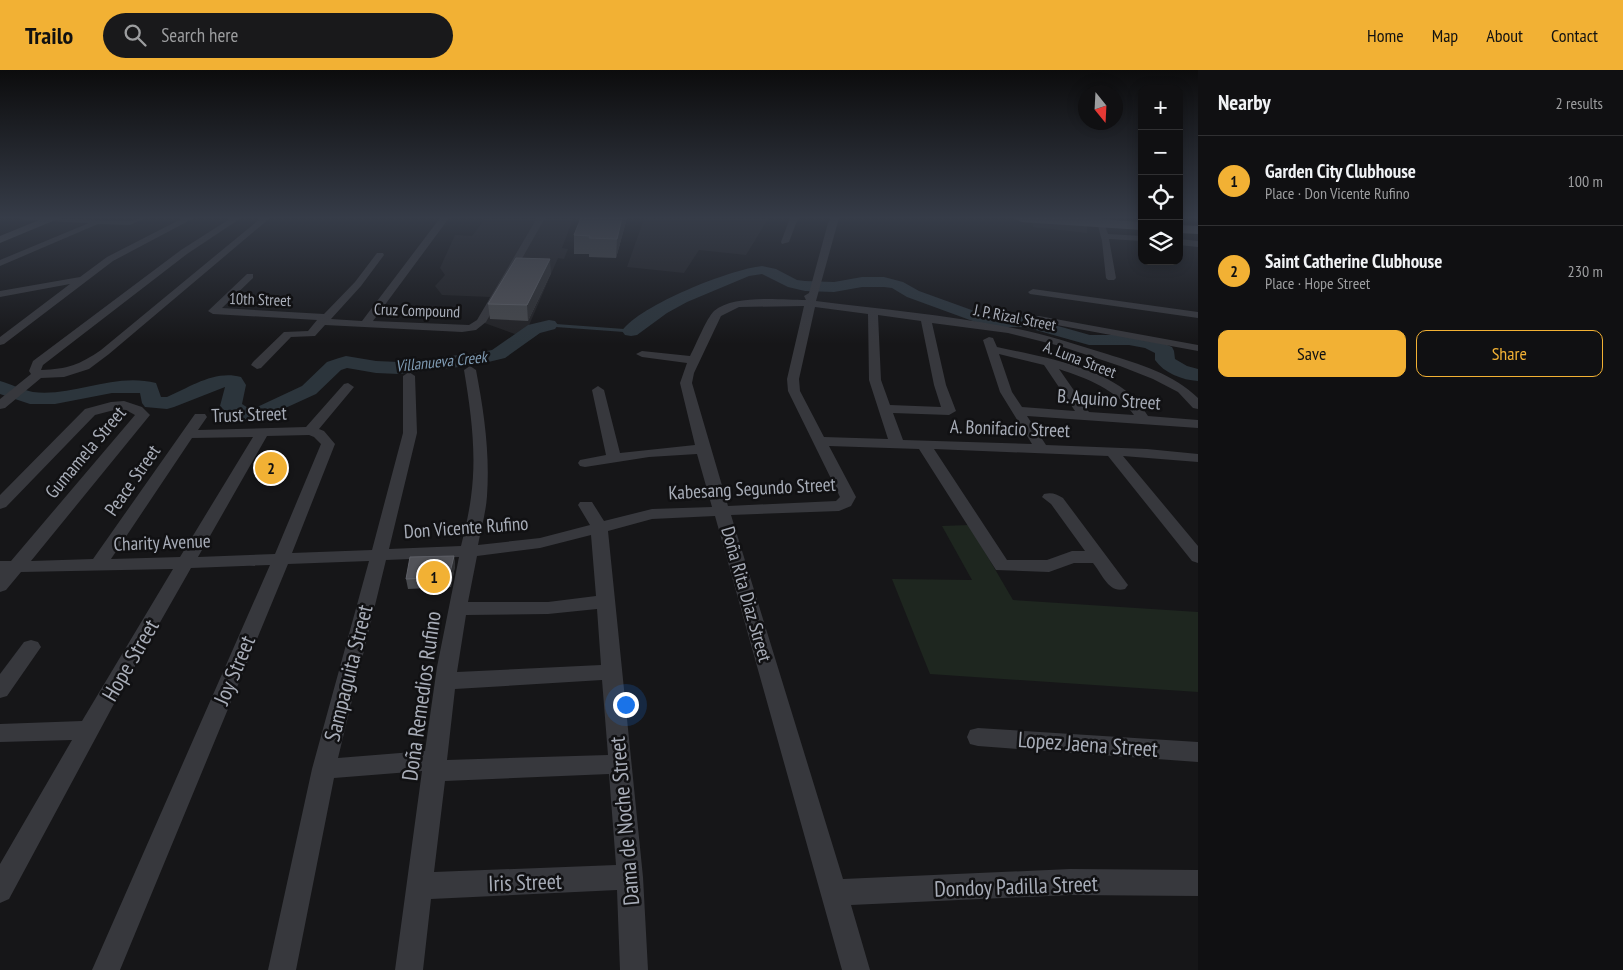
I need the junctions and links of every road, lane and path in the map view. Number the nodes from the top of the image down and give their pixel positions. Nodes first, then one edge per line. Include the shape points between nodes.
1 (109, 260) edge
2 (173, 260) edge
3 (214, 260) edge
4 (376, 260) edge
5 (414, 260) edge
6 (517, 260) edge
7 (822, 260) edge
8 (1109, 260) edge
9 (159, 271) junction
10 (201, 271) junction
11 (250, 276) dead end
12 (1110, 278) dead end
13 (83, 279) junction
14 (1033, 292) dead end
15 (0, 294) edge
16 (813, 294) junction
17 (873, 312) junction
18 (1198, 315) edge
19 (926, 319) junction
20 (1039, 319) dead end
21 (323, 320) junction
22 (365, 324) junction
23 (985, 326) junction
24 (0, 342) edge
25 (1198, 348) edge
26 (992, 349) junction
27 (642, 354) dead end
28 (694, 360) junction
29 (1050, 364) junction
30 (257, 365) dead end
31 (470, 370) dead end
32 (38, 374) junction
33 (409, 376) dead end
34 (348, 387) dead end
35 (598, 390) dead end
36 (0, 405) edge
37 (1198, 405) edge
38 (884, 409) junction
39 (1017, 411) junction
40 (1085, 416) junction
41 (200, 417) dead end
42 (1144, 420) junction
43 (1198, 424) edge
44 (310, 431) junction
45 (263, 432) junction
46 (188, 434) junction
47 (820, 441) junction
48 (897, 444) junction
49 (924, 445) junction
50 (704, 450) junction
51 (1042, 450) junction
52 (1112, 452) junction
53 (614, 458) junction
54 (1198, 458) edge
55 (585, 463) dead end
56 (1050, 497) dead end
57 (0, 504) edge
58 (586, 504) dead end
59 (722, 511) junction
60 (652, 514) joint
61 (599, 527) junction
62 (470, 551) junction
63 (378, 554) junction
64 (1099, 557) junction
65 (1198, 557) edge
66 (309, 558) joint
67 (281, 559) junction
68 (186, 563) junction
69 (97, 566) junction
70 (8, 567) edge
71 (1119, 585) dead end
72 (0, 586) edge
73 (607, 601) junction
74 (458, 609) junction
75 (31, 647) dead end
76 (613, 672) junction
77 (446, 682) junction
78 (0, 690) edge
79 (90, 730) junction
80 (0, 733) edge
81 (978, 737) dead end
82 (1198, 752) edge
83 (619, 764) junction
84 (436, 766) junction
85 (324, 769) junction
86 (630, 877) junction
87 (1198, 883) edge
88 (420, 886) junction
89 (0, 890) edge
90 (834, 893) junction
91 (106, 970) edge
92 (282, 970) edge
93 (409, 970) edge
94 (634, 970) edge
95 (856, 970) edge

1 - 13 street
2 - 9 street
3 - 10 street
4 - 21 street
5 - 22 street
6 - 22 street, Cruz Compound via 481,322 472,328
7 - 16 street, Kabesang Segundo Street
8 - 12 street
9 - 10 street
9 - 32 street via 37,364 35,370
10 - 32 street via 85,366
11 - 21 street, 10th Street via 214,311
13 - 15 street
13 - 24 street
14 - 18 street
16 - 17 street, J. P. Rizal Street
16 - 28 street, Doña Rita Diaz Street via 739,304 722,310
16 - 47 street, Kabesang Segundo Street via 793,379 797,401
17 - 19 street, J. P. Rizal Street
17 - 38 street via 875,380
19 - 23 street, J. P. Rizal Street
19 - 38 street via 949,411
20 - 25 street
21 - 22 street, Cruz Compound
21 - 30 street via 311,334 288,334
23 - 26 street
23 - 37 street, J. P. Rizal Street via 1064,344 1124,363 1182,388
26 - 29 street, A. Luna Street
26 - 39 street via 1006,392
27 - 28 street
28 - 50 street, Doña Rita Diaz Street via 686,383
29 - 40 street
29 - 42 street, A. Luna Street via 1106,383 1124,394
31 - 62 street, Doña Remedios Rufino via 482,455
32 - 36 street
33 - 63 street, Sampaguita Street via 410,433
34 - 44 street
35 - 53 street
38 - 48 street
39 - 40 street, B. Aquino Street
39 - 51 street
40 - 42 street, B. Aquino Street
41 - 46 street, Peace Street
42 - 43 street, B. Aquino Street
44 - 45 street, Trust Street
44 - 67 street, Joy Street via 319,434 328,444
45 - 46 street, Trust Street
45 - 68 street, Hope Street
46 - 69 street, Peace Street
47 - 48 street, A. Bonifacio Street
47 - 59 street, Kabesang Segundo Street via 848,497 845,503 839,506
48 - 49 street, A. Bonifacio Street
49 - 51 street, A. Bonifacio Street
49 - 64 street via 1002,566 1049,566 1072,556
50 - 53 street
50 - 59 street, Doña Rita Diaz Street
51 - 52 street, A. Bonifacio Street
52 - 54 street, A. Bonifacio Street
52 - 65 street
53 - 55 street
56 - 64 street via 1057,501
57 - 70 street, Gumamela Street via 90,412 103,406 125,404 143,414
58 - 61 street, Dama de Noche Street
59 - 60 street, Kabesang Segundo Street
59 - 90 street, Doña Rita Diaz Street
60 - 61 street, Don Vicente Rufino
61 - 62 street, Don Vicente Rufino via 516,547
61 - 73 street, Dama de Noche Street
62 - 63 street, Don Vicente Rufino
62 - 74 street, Doña Remedios Rufino
63 - 66 street, Don Vicente Rufino
63 - 85 street, Sampaguita Street
64 - 71 street
66 - 67 street, Charity Avenue
67 - 68 street, Charity Avenue
67 - 91 street, Joy Street
68 - 69 street, Charity Avenue
68 - 79 street, Hope Street
69 - 70 street, Charity Avenue
70 - 72 street
73 - 74 street via 548,608
73 - 76 street, Dama de Noche Street
74 - 77 street, Doña Remedios Rufino
75 - 78 street
76 - 77 street
76 - 83 street, Dama de Noche Street
77 - 84 street, Doña Remedios Rufino
79 - 80 street
79 - 89 street, Hope Street
81 - 82 street, Lopez Jaena Street
83 - 84 street
83 - 86 street, Dama de Noche Street
84 - 85 street
84 - 88 street, Doña Remedios Rufino
85 - 92 street, Sampaguita Street
86 - 88 street, Iris Street
86 - 94 street, Dama de Noche Street
87 - 90 street, Dondoy Padilla Street via 1070,882
88 - 93 street, Doña Remedios Rufino
90 - 95 street, Doña Rita Diaz Street

